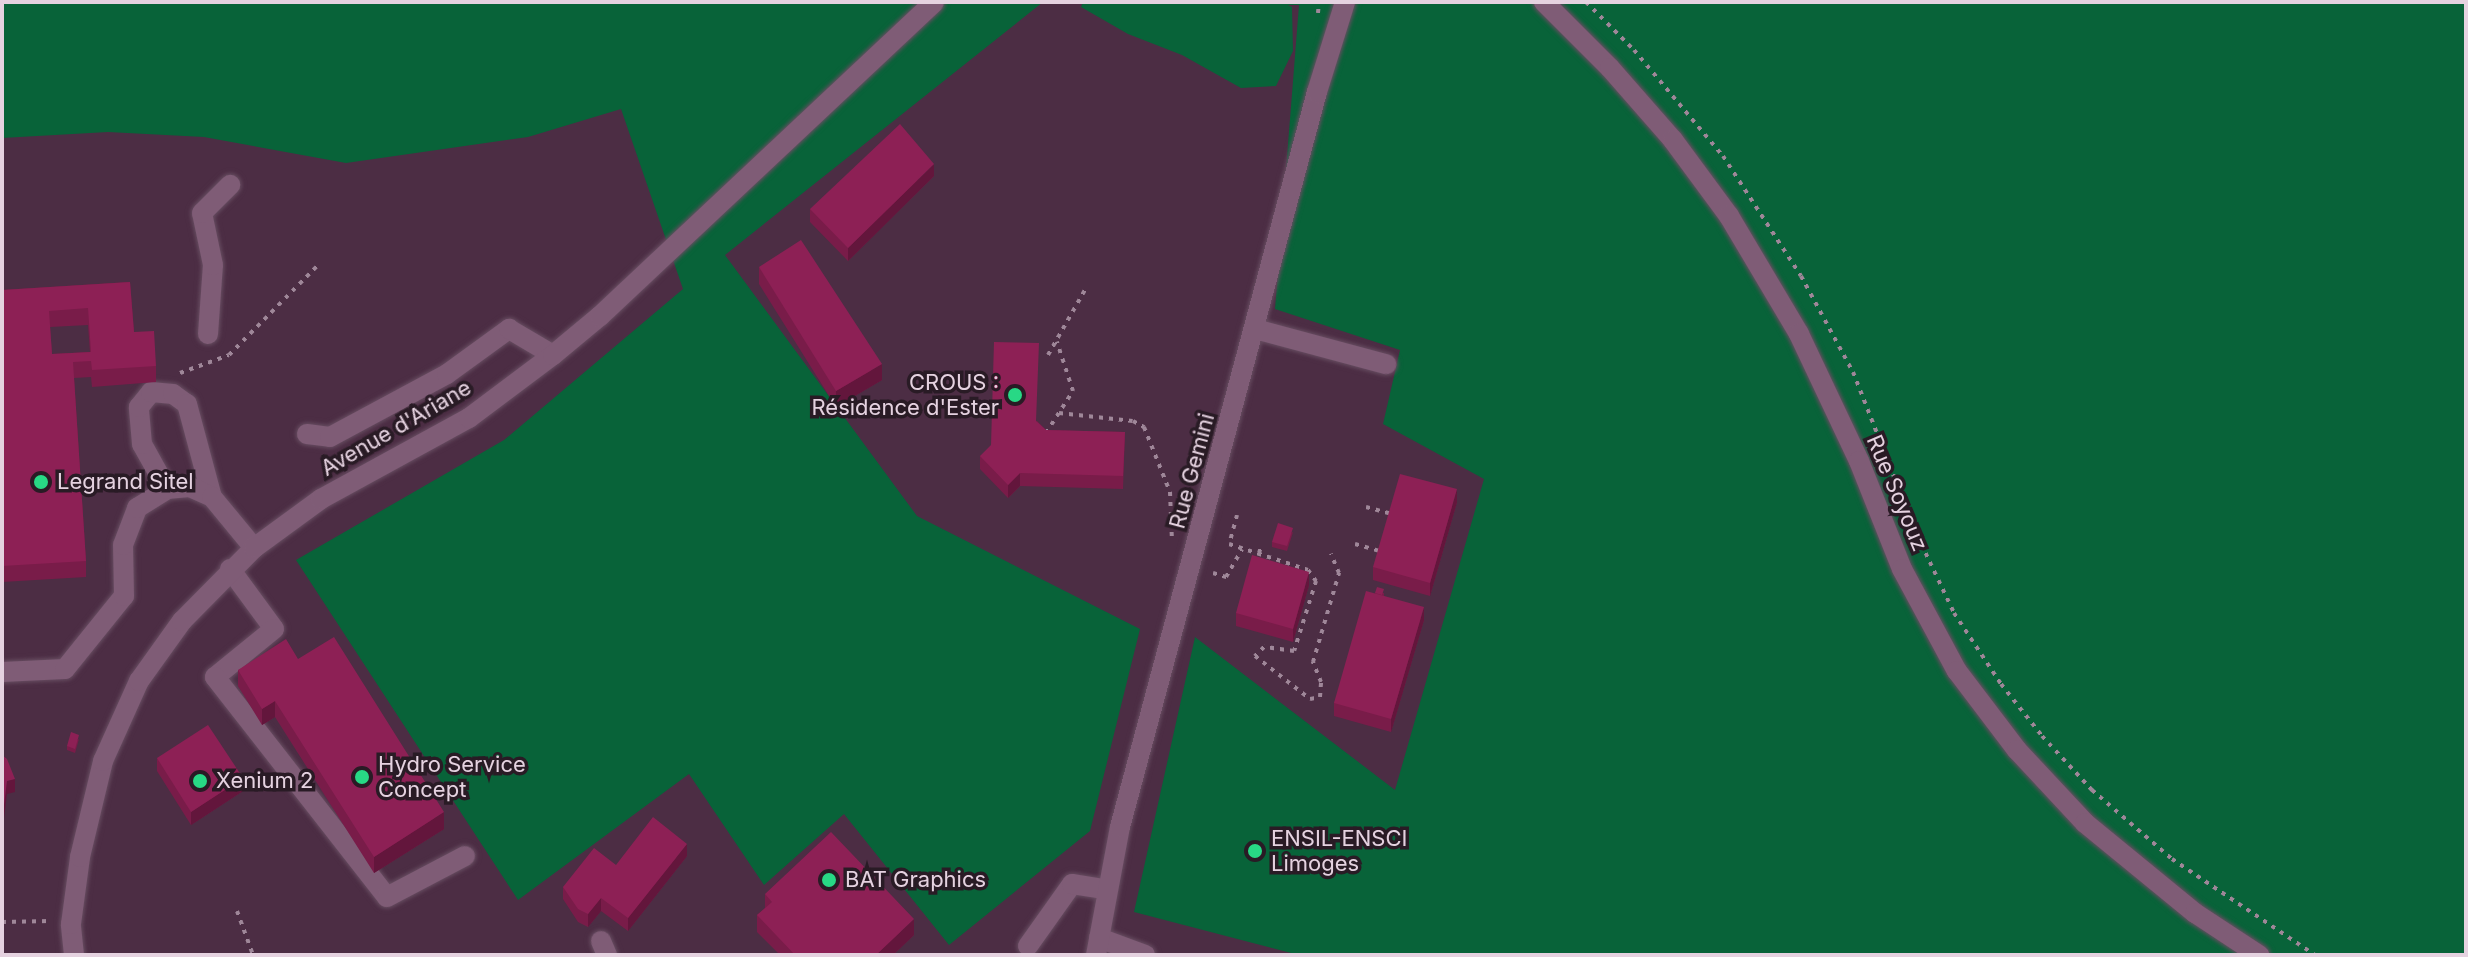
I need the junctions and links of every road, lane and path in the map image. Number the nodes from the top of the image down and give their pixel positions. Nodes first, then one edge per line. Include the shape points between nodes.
1 (934, 2) edge
2 (1345, 2) edge
3 (1544, 2) edge
4 (1586, 2) edge
5 (230, 185) dead end
6 (320, 263) dead end
7 (1086, 288) dead end
8 (1255, 329) junction
9 (208, 334) dead end
10 (1057, 342) junction
11 (553, 355) junction
12 (1048, 355) dead end
13 (1386, 364) dead end
14 (171, 373) dead end
15 (1059, 413) junction
16 (307, 434) dead end
17 (1045, 435) edge
18 (167, 489) junction
19 (212, 497) junction
20 (1366, 507) dead end
21 (1392, 514) edge
22 (1237, 515) dead end
23 (1262, 544) dead end
24 (1355, 544) dead end
25 (254, 548) junction
26 (1242, 549) junction
27 (1171, 550) dead end
28 (1382, 551) edge
29 (1259, 553) junction
30 (1331, 554) dead end
31 (230, 569) junction
32 (1213, 573) dead end
33 (2, 672) edge
34 (465, 856) dead end
35 (1108, 890) junction
36 (237, 911) dead end
37 (2, 922) edge
38 (71, 924) junction
39 (1028, 946) dead end
40 (1098, 946) edge
41 (74, 955) edge
42 (253, 955) edge
43 (1145, 955) edge
44 (2259, 955) edge
45 (2315, 955) edge

1 - 11 street, Avenue d'Ariane
2 - 8 street, Rue Gemini
3 - 44 street, Rue Soyouz via 1673,140 1729,216 1799,334 1902,569 1957,671 2017,750 2085,823 2195,913
4 - 45 path via 1723,156 1801,276 1853,372 1954,613 2001,684 2092,790 2172,859
5 - 9 street via 202,213 213,265
6 - 14 path via 229,355
7 - 10 path
8 - 13 street
8 - 35 street, Rue Gemini via 1120,827
10 - 12 path
10 - 15 path via 1073,391
11 - 16 street via 509,329 447,374 330,437
11 - 25 street, Avenue d'Ariane via 469,418 321,499
15 - 17 path
15 - 27 path via 1133,421 1144,427 1170,492
18 - 19 street via 190,487
18 - 19 street via 142,444 139,407 151,392 173,394 187,404
18 - 33 street via 137,508 123,545 124,596 65,669
19 - 25 street
20 - 21 path
22 - 26 path via 1229,544
23 - 29 path
24 - 28 path
25 - 31 street, Avenue d'Ariane
26 - 29 path
26 - 32 path via 1226,577
29 - 30 path via 1308,570 1316,581 1294,651 1264,647 1255,656 1310,699 1320,697 1313,662 1339,573
31 - 34 street via 274,629 215,677 387,897
31 - 38 street, Avenue d'Ariane via 182,621 139,681 103,761 80,857
35 - 39 street via 1072,884
35 - 40 street, Rue Gemini
36 - 42 path
37 - 38 path
38 - 41 street, Avenue d'Ariane
40 - 43 street

